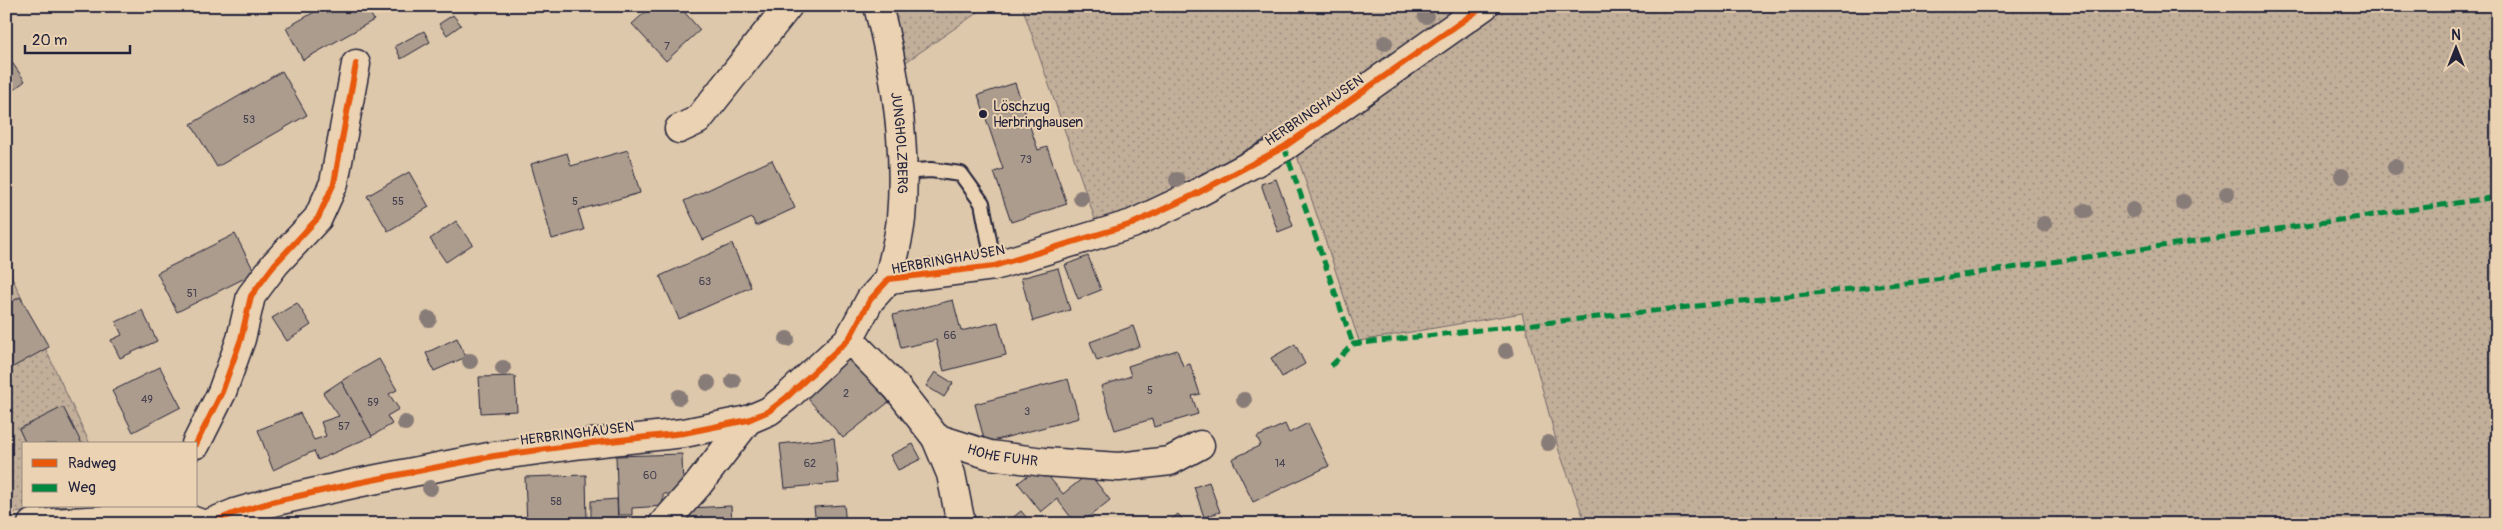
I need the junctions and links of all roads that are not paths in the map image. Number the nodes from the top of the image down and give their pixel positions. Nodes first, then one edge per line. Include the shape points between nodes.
1 (788, 6) edge
2 (878, 6) edge
3 (1484, 6) edge
4 (356, 64) dead end
5 (679, 129) dead end
6 (901, 172) junction
7 (994, 266) junction
8 (889, 279) junction
9 (848, 339) junction
10 (748, 420) junction
11 (936, 438) junction
12 (197, 442) edge
13 (1200, 445) dead end
14 (134, 516) edge
15 (32, 524) edge
16 (202, 524) edge
17 (208, 524) edge
18 (663, 524) edge
19 (961, 524) edge

1 - 5 street via 698,120
2 - 6 street, JUNGHOLZBERG via 889,49 902,153
3 - 7 street, HERBRINGHAUSEN via 1276,151 1132,224
4 - 12 street via 334,183 318,218 275,264 251,296 241,339 222,392
6 - 7 lane via 931,170 961,174 982,203
6 - 8 street, JUNGHOLZBERG via 901,219
7 - 8 street, HERBRINGHAUSEN
8 - 9 street, HERBRINGHAUSEN via 870,300
9 - 10 street, HERBRINGHAUSEN via 769,411
9 - 11 street via 897,388
10 - 17 street, HERBRINGHAUSEN via 684,433 512,454 396,475 276,501
10 - 18 street
11 - 13 street, HOHE FUHR via 990,455 1119,467 1170,461
11 - 19 street via 951,474
14 - 15 street
14 - 16 street via 180,516

